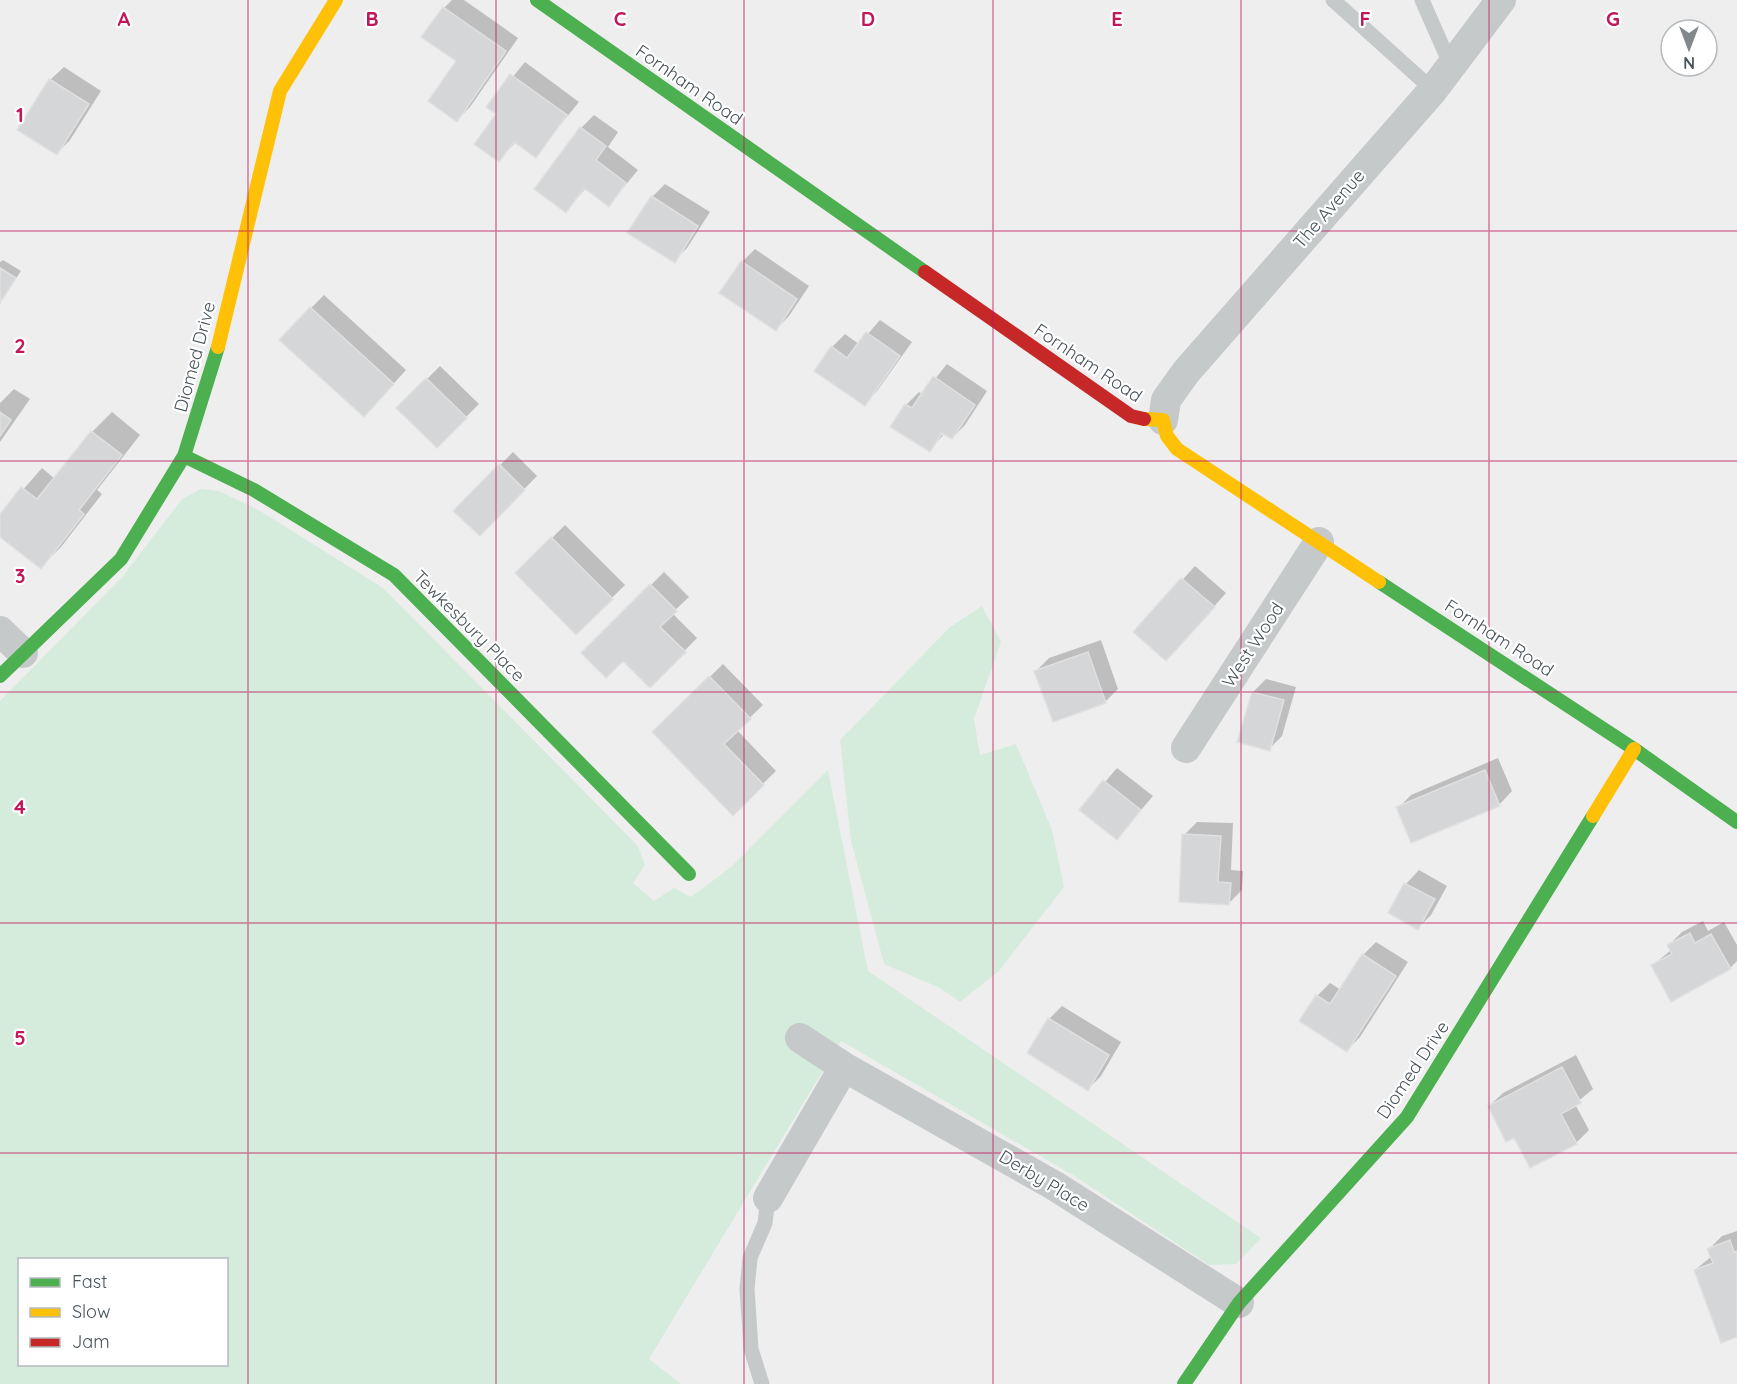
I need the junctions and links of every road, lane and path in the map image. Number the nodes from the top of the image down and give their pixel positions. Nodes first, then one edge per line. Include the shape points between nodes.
1 (336, 0) edge
2 (537, 0) edge
3 (1333, 0) edge
4 (1422, 0) edge
5 (1501, 0) edge
6 (1451, 66) junction
7 (1433, 90) junction
8 (1163, 420) junction
9 (184, 456) junction
10 (1320, 542) junction
11 (0, 631) edge
12 (23, 653) junction
13 (0, 676) edge
14 (1186, 748) dead end
15 (1634, 749) junction
16 (1737, 822) edge
17 (689, 874) dead end
18 (800, 1038) dead end
19 (844, 1066) junction
20 (768, 1198) joint
21 (1239, 1303) junction
22 (762, 1384) edge
23 (1184, 1384) edge

1 - 9 street, Diomed Drive via 280,91 212,373
2 - 8 street, Fornham Road via 1131,416
3 - 7 lane
4 - 6 lane
5 - 6 street, The Avenue
6 - 7 street, The Avenue
7 - 8 street, The Avenue via 1186,372 1166,400
8 - 10 street, Fornham Road via 1167,436 1177,449
9 - 12 street, Diomed Drive via 121,559
9 - 17 street, Tewkesbury Place via 254,490 393,575
10 - 14 street, West Wood
10 - 15 street, Fornham Road
11 - 12 street
12 - 13 street, Diomed Drive
15 - 16 street, Fornham Road
15 - 21 street, Diomed Drive via 1407,1117
18 - 19 street, Derby Place
19 - 20 street
19 - 21 street, Derby Place via 1055,1186
20 - 22 lane via 765,1223 750,1258 747,1289 751,1349
21 - 23 street, Diomed Drive

